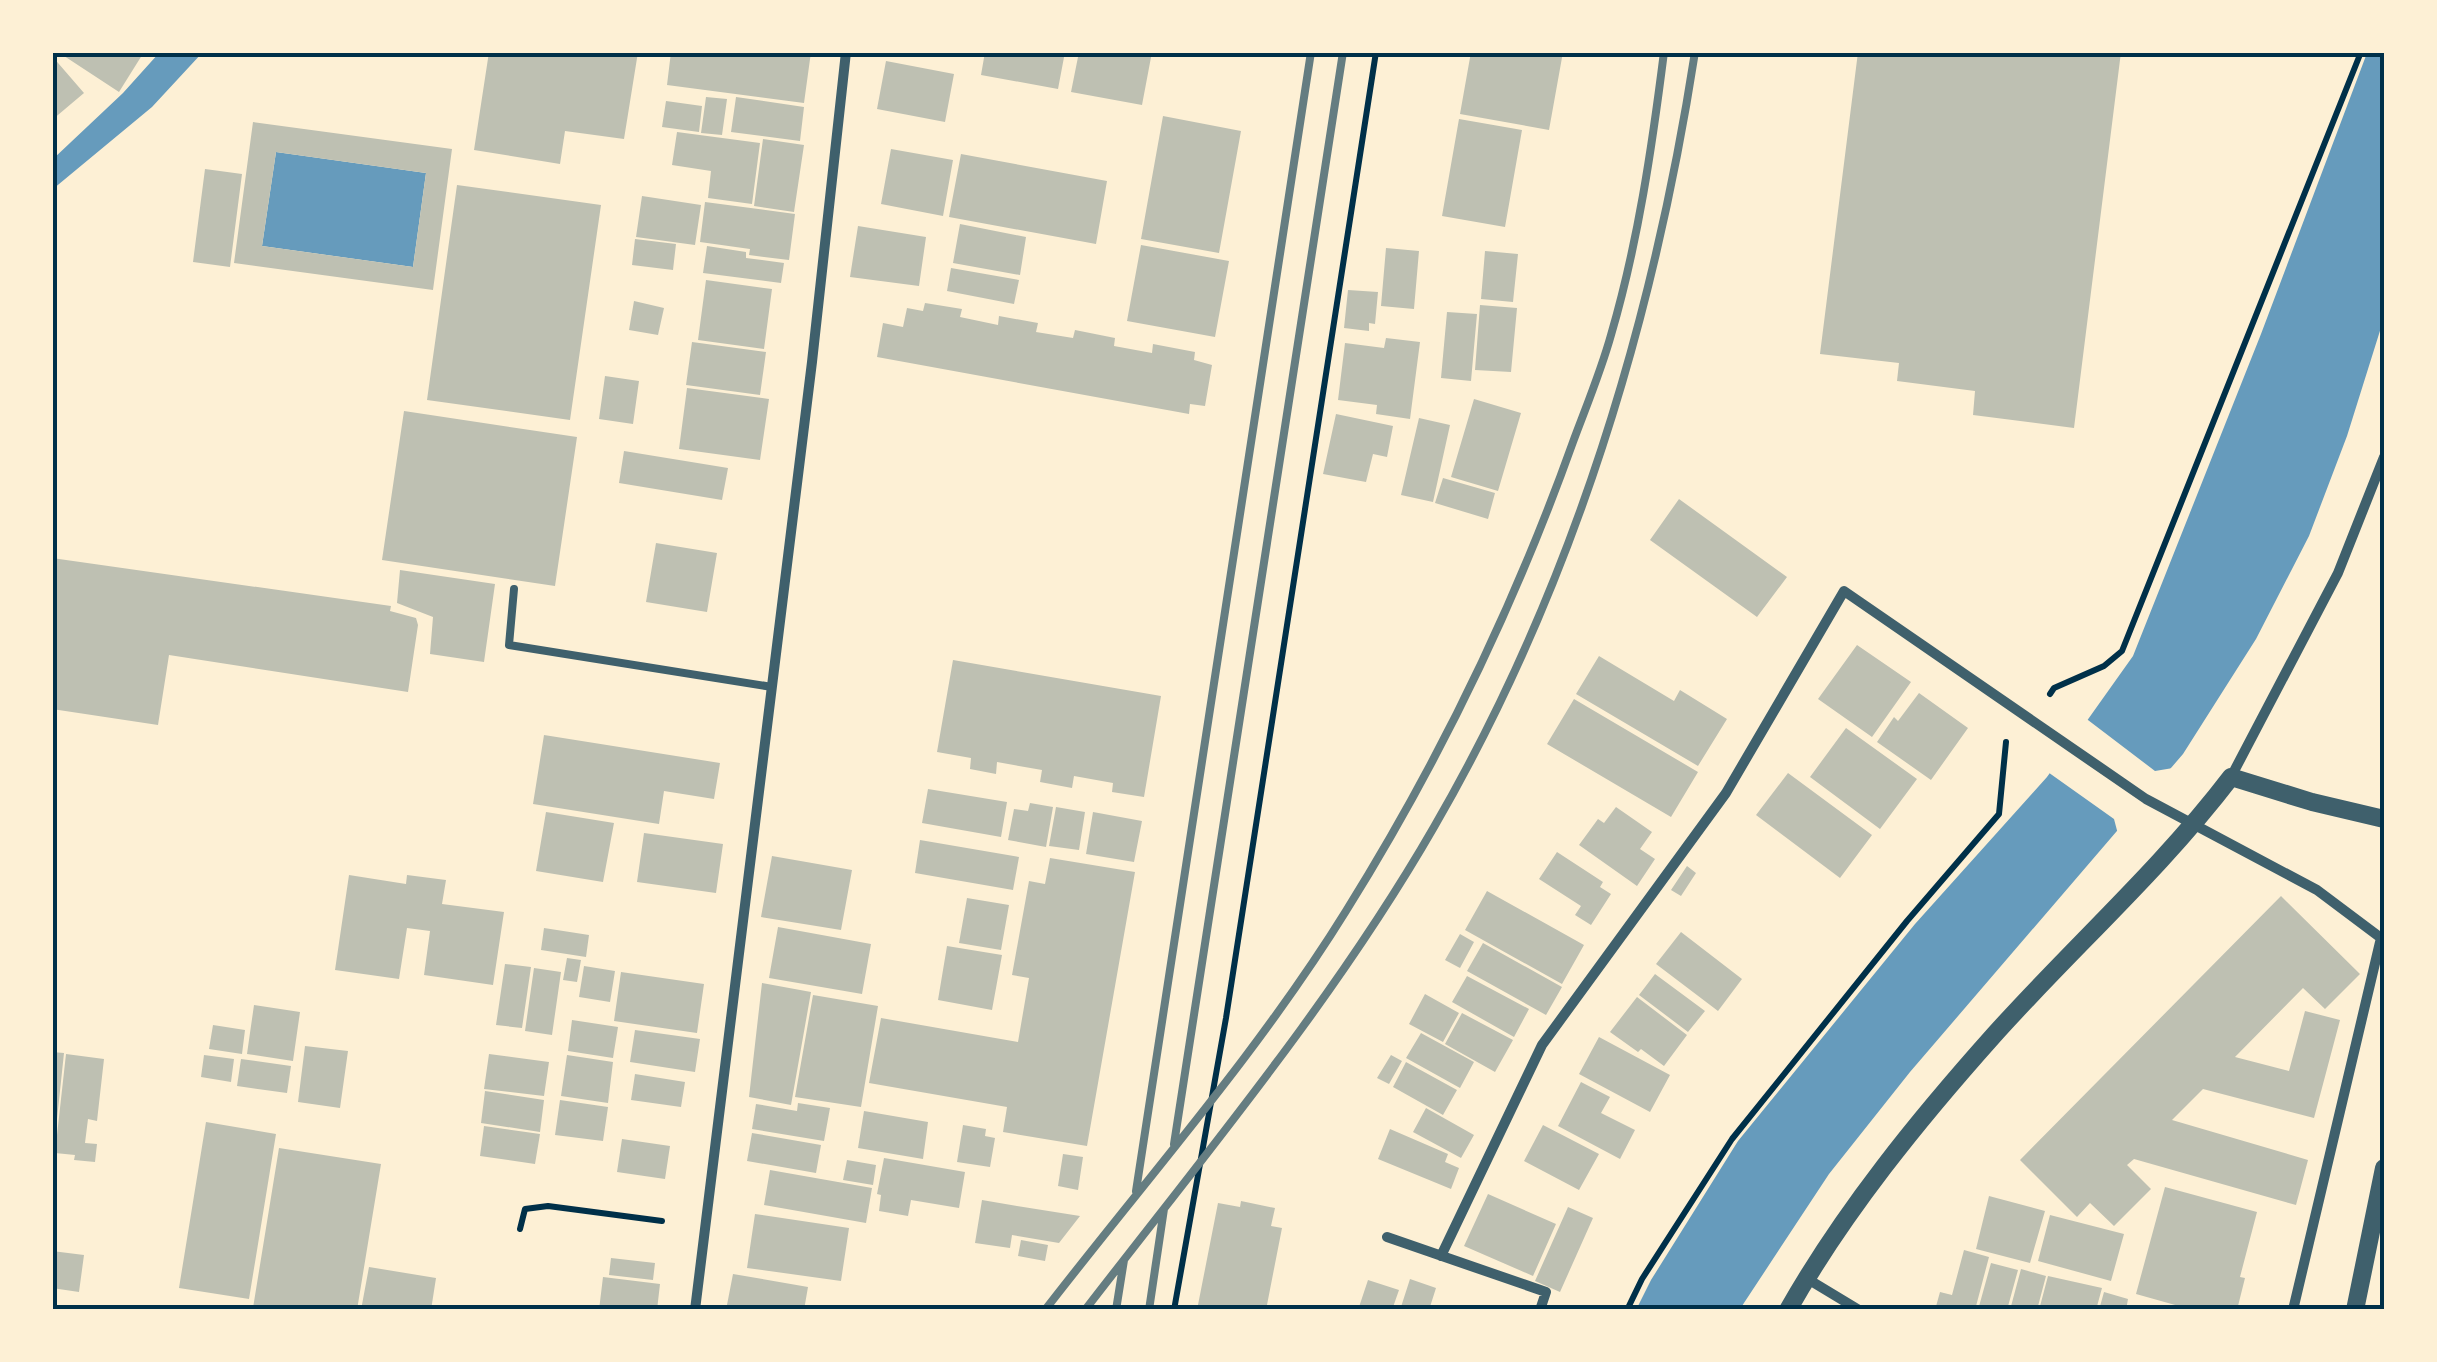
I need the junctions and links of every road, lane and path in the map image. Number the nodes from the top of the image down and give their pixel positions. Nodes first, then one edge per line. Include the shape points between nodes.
1 (846, 52) edge
2 (1376, 52) edge
3 (2361, 52) edge
4 (2384, 457) edge
5 (514, 589) dead end
6 (772, 687) junction
7 (2032, 720) junction
8 (2232, 777) junction
9 (2384, 819) edge
10 (2194, 826) junction
11 (2384, 1168) edge
12 (662, 1221) dead end
13 (520, 1229) dead end
14 (1387, 1237) dead end
15 (1441, 1256) junction
16 (1806, 1278) junction
17 (695, 1310) edge
18 (1174, 1310) edge
19 (1540, 1310) edge
20 (1627, 1310) edge
21 (1788, 1310) edge
22 (1858, 1310) edge
23 (2293, 1310) edge
24 (2355, 1310) edge

1 - 6 street
2 - 18 path via 1239,940
3 - 7 path via 2122,651 2054,688
4 - 8 street via 2338,573
5 - 6 lane via 510,645
6 - 17 street
7 - 10 street
7 - 15 street via 1844,592 1726,793 1542,1045
7 - 20 path via 2006,738 2000,814 1732,1139
8 - 9 street
8 - 10 street
10 - 16 street via 1995,1034 1900,1147
10 - 23 street via 2317,890 2381,938
11 - 24 street
12 - 13 path via 548,1206 525,1208
14 - 15 street
15 - 19 street via 1546,1292
16 - 21 street
16 - 22 street

